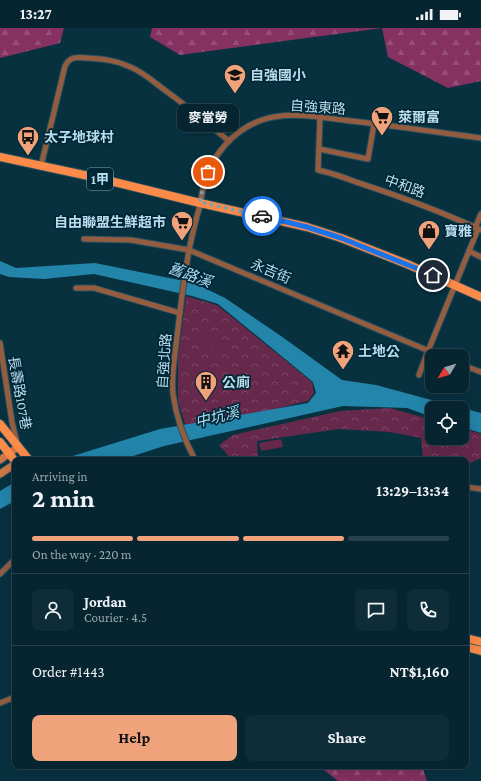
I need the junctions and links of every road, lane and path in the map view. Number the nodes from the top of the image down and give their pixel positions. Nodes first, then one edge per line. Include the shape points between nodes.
1 (320, 118) junction
2 (374, 124) junction
3 (481, 138) edge
4 (229, 141) junction
5 (319, 149) junction
6 (0, 158) edge
7 (41, 166) junction
8 (200, 202) junction
9 (481, 214) edge
10 (478, 229) edge
11 (84, 240) dead end
12 (189, 250) junction
13 (469, 251) junction
14 (481, 257) edge
15 (455, 284) junction
16 (76, 288) dead end
17 (481, 297) edge
18 (180, 313) junction
19 (0, 344) edge
20 (429, 349) edge
21 (425, 350) edge
22 (425, 359) edge
23 (469, 368) edge
24 (481, 372) edge
25 (419, 376) dead end
26 (0, 424) edge
27 (0, 442) edge
28 (18, 447) junction
29 (9, 454) junction
30 (12, 457) edge
31 (17, 457) edge
32 (26, 457) edge
33 (194, 457) edge
34 (0, 460) edge
35 (12, 465) edge
36 (0, 474) edge
37 (469, 487) edge
38 (481, 488) edge
39 (12, 562) edge
40 (0, 574) edge
41 (469, 639) edge
42 (481, 642) edge
43 (469, 648) edge
44 (481, 651) edge
45 (12, 698) edge
46 (0, 704) edge

1 - 2 street, 自強東路
1 - 4 street, 自強東路 via 290,115 263,120 241,131
1 - 5 street
2 - 3 street, 自強東路
2 - 5 street via 368,159
4 - 7 street via 179,100 128,66 104,59 71,58 64,66
4 - 8 street, 自強東路 via 210,166
5 - 10 street, 中和路 via 318,170 390,192
6 - 7 main road, 1甲
7 - 8 main road, 1甲
8 - 12 street
8 - 15 main road, 1甲 via 334,235
9 - 10 street
10 - 13 street
11 - 12 street, 永吉街 via 131,240
12 - 18 street, 自強北路
12 - 21 street, 永吉街
13 - 14 street
13 - 15 street
15 - 17 main road, 1甲
15 - 20 street
16 - 18 street via 94,288
18 - 33 street, 自強北路 via 173,390 179,419
19 - 28 street, 長壽路107巷
22 - 25 street
23 - 24 street
26 - 28 main road
27 - 29 main road
28 - 29 main road
28 - 31 main road
28 - 32 main road
29 - 30 main road
29 - 34 main road
35 - 36 main road
37 - 38 street
39 - 40 street
41 - 42 main road
43 - 44 main road
45 - 46 street

